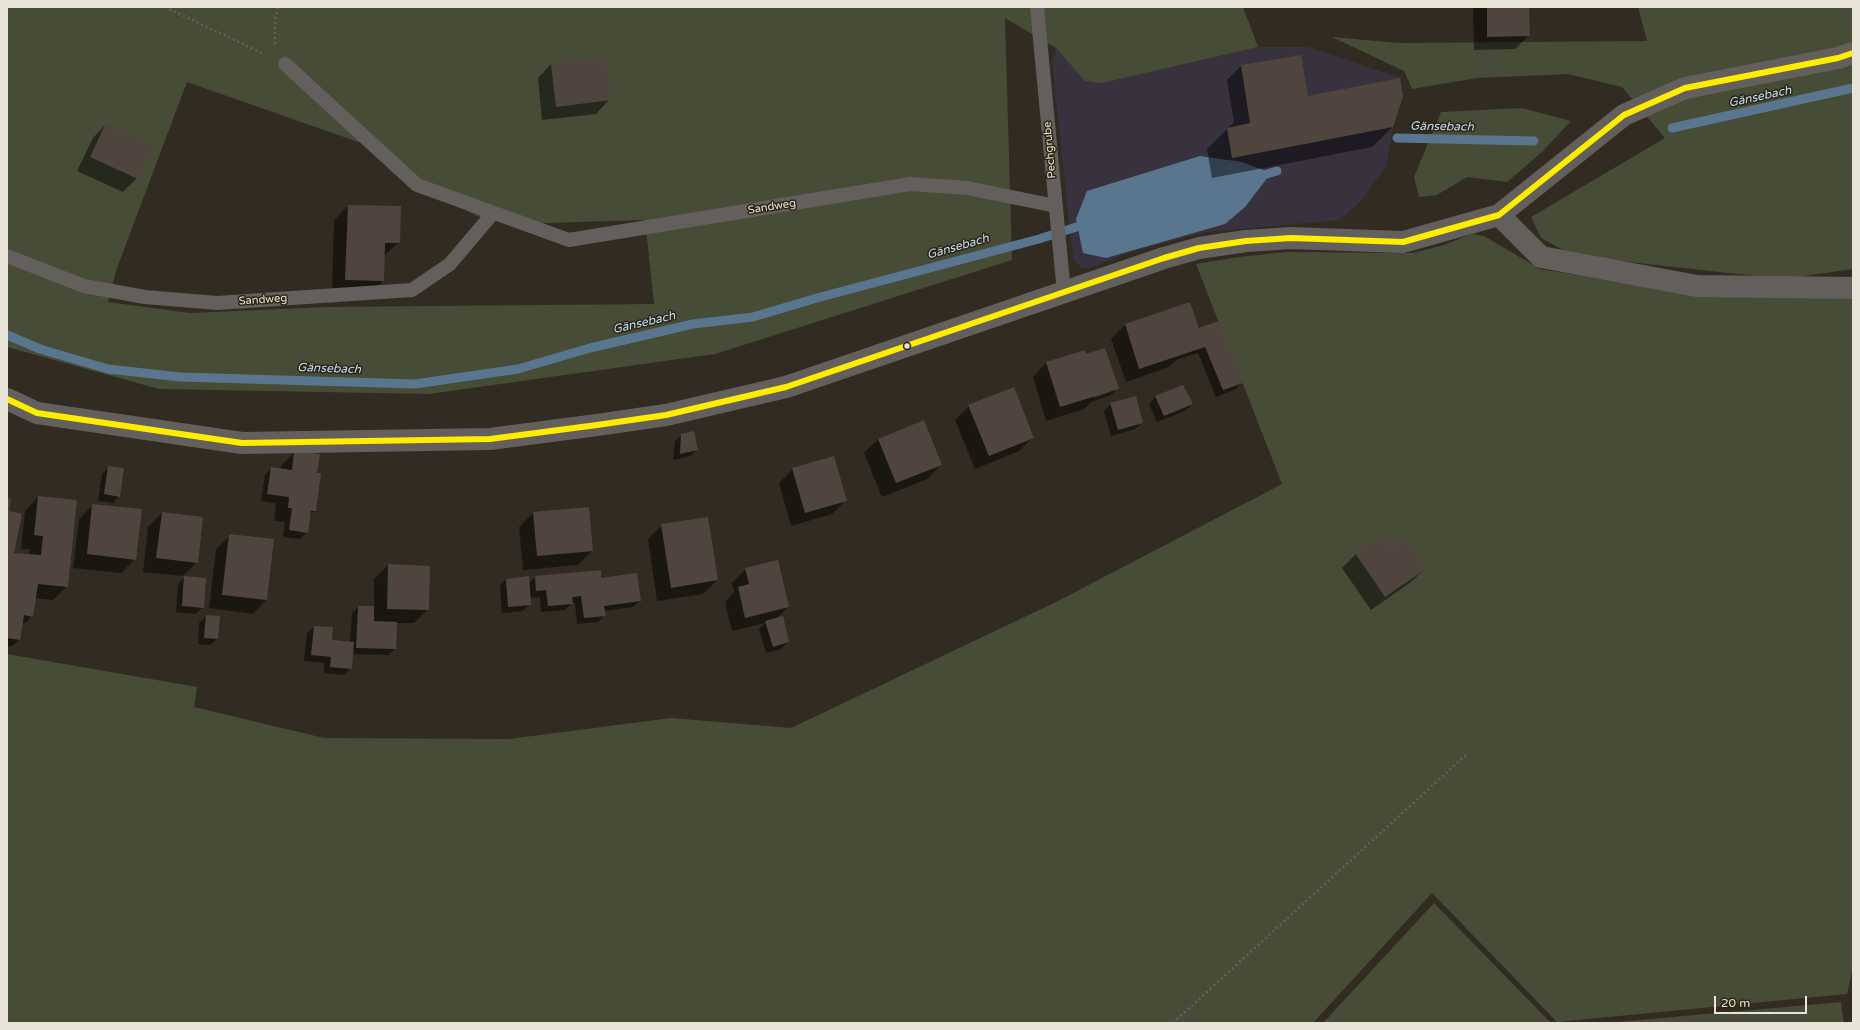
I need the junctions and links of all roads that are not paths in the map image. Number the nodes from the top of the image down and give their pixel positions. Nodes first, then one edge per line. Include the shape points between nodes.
1 (1037, 7) edge
2 (1853, 52) edge
3 (285, 64) road end
4 (1056, 206) junction
5 (493, 212) junction
6 (1499, 215) junction
7 (7, 256) edge
8 (1853, 288) edge
9 (1064, 293) junction
10 (7, 399) edge

1 - 4 lane, Pechgrube
2 - 6 street via 1838,58 1685,88 1624,114
3 - 5 lane, Sandweg via 417,185
4 - 5 lane, Sandweg via 967,188 910,184 569,240
4 - 9 lane, Pechgrube
5 - 7 lane, Sandweg via 450,264 412,290 217,303 145,297 84,286
6 - 8 street via 1541,257 1697,286
6 - 9 street via 1403,242 1291,238 1199,248
9 - 10 street via 786,387 666,415 490,439 242,443 37,412

